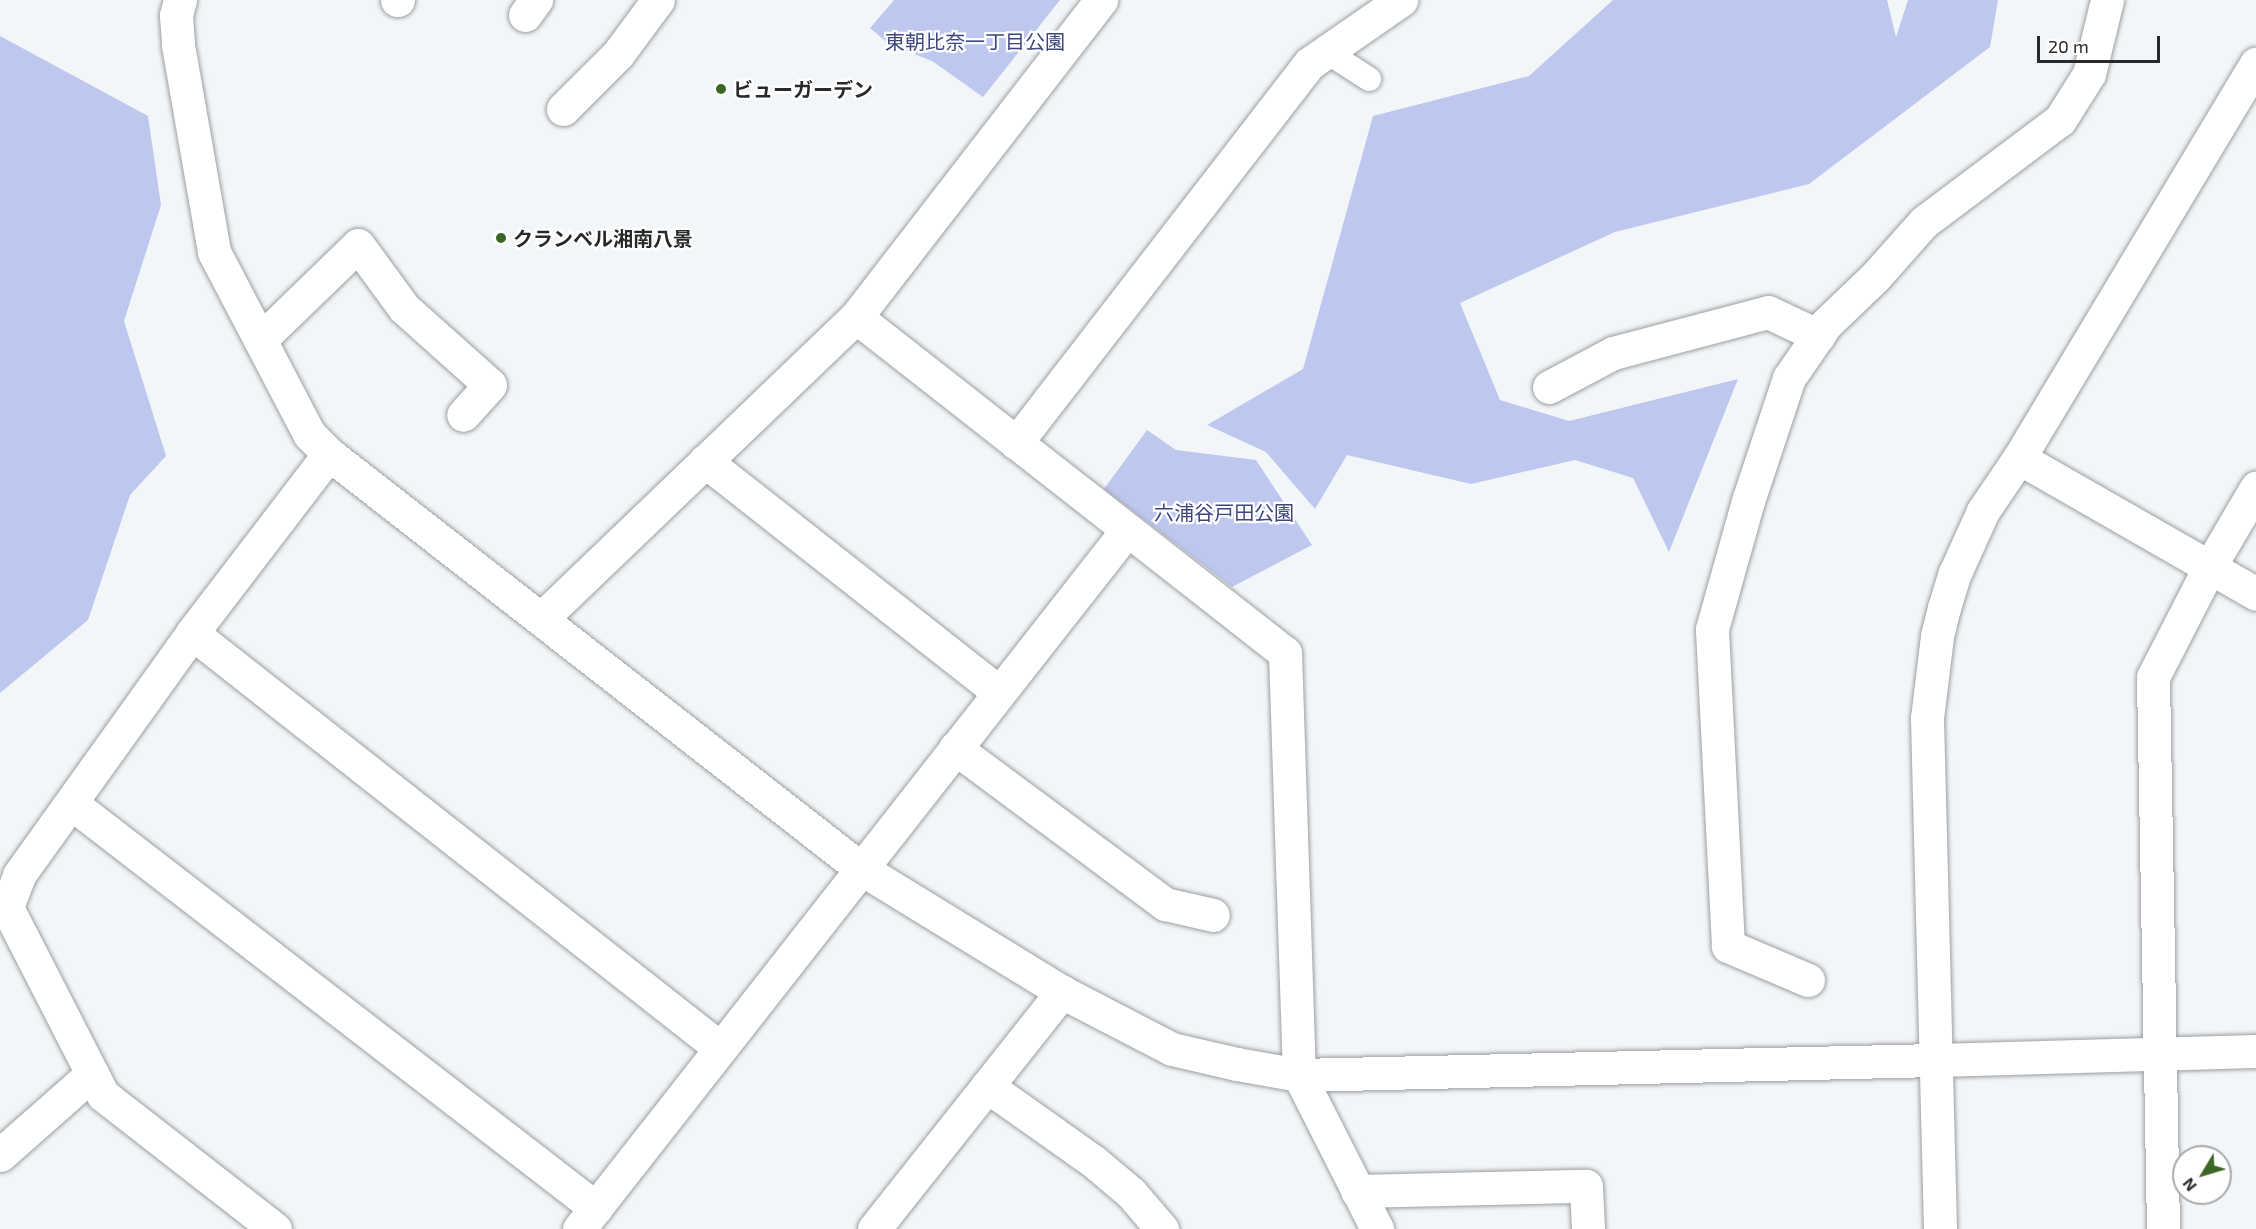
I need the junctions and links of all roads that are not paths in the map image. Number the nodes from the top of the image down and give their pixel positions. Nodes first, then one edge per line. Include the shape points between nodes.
1 (180, 0) edge
2 (658, 0) edge
3 (1101, 0) edge
4 (1401, 0) edge
5 (2107, 0) edge
6 (1327, 52) junction
7 (2256, 64) edge
8 (1369, 79) dead end
9 (562, 109) dead end
10 (856, 317) junction
11 (1820, 336) junction
12 (260, 340) junction
13 (1549, 387) dead end
14 (463, 416) dead end
15 (1016, 443) junction
16 (329, 454) junction
17 (2019, 458) junction
18 (705, 461) junction
19 (2256, 488) edge
20 (1127, 530) junction
21 (2210, 566) junction
22 (2256, 594) edge
23 (541, 619) junction
24 (192, 633) junction
25 (999, 692) junction
26 (955, 748) junction
27 (70, 803) junction
28 (860, 868) junction
29 (1213, 915) dead end
30 (1808, 980) dead end
31 (1062, 992) junction
32 (720, 1048) junction
33 (2256, 1051) edge
34 (2160, 1054) junction
35 (1936, 1060) junction
36 (92, 1074) junction
37 (1299, 1075) junction
38 (987, 1086) junction
39 (0, 1155) edge
40 (1357, 1191) junction
41 (587, 1218) edge
42 (275, 1229) edge
43 (874, 1229) edge
44 (1162, 1229) edge
45 (1377, 1229) edge
46 (1588, 1229) edge
47 (1940, 1229) edge
48 (2163, 1229) edge

1 - 12 street via 176,15 178,45 214,252
2 - 9 street via 618,54
3 - 10 street
4 - 6 street
5 - 11 street via 2089,74 2060,120 1924,222 1826,324
6 - 8 lane
6 - 15 street via 1310,63
7 - 17 street
10 - 15 street
10 - 18 street
11 - 13 street via 1768,312 1613,353
11 - 30 street via 1789,378 1748,501 1712,629 1728,946
12 - 14 street via 358,244 404,308 490,385
12 - 16 street via 309,434
15 - 20 street
16 - 23 street
16 - 24 street
17 - 21 street
17 - 35 street via 1983,511 1946,599 1937,636 1927,718
18 - 23 street
18 - 25 street
19 - 21 street
20 - 25 street
20 - 37 street via 1285,653
21 - 22 street
21 - 34 street via 2153,677
23 - 28 street
24 - 27 street
24 - 32 street
25 - 26 street
26 - 28 street
26 - 29 street via 1165,904
27 - 36 street via 18,875 7,907
27 - 41 street
28 - 31 street
28 - 32 street
31 - 37 street via 1172,1049
31 - 38 street
32 - 41 street
33 - 34 street
34 - 35 street
34 - 48 street
35 - 37 street
35 - 47 street
36 - 39 street
36 - 42 street via 103,1095
37 - 40 street
38 - 43 street
38 - 44 street via 1093,1161 1131,1193
40 - 45 street
40 - 46 street via 1586,1186

